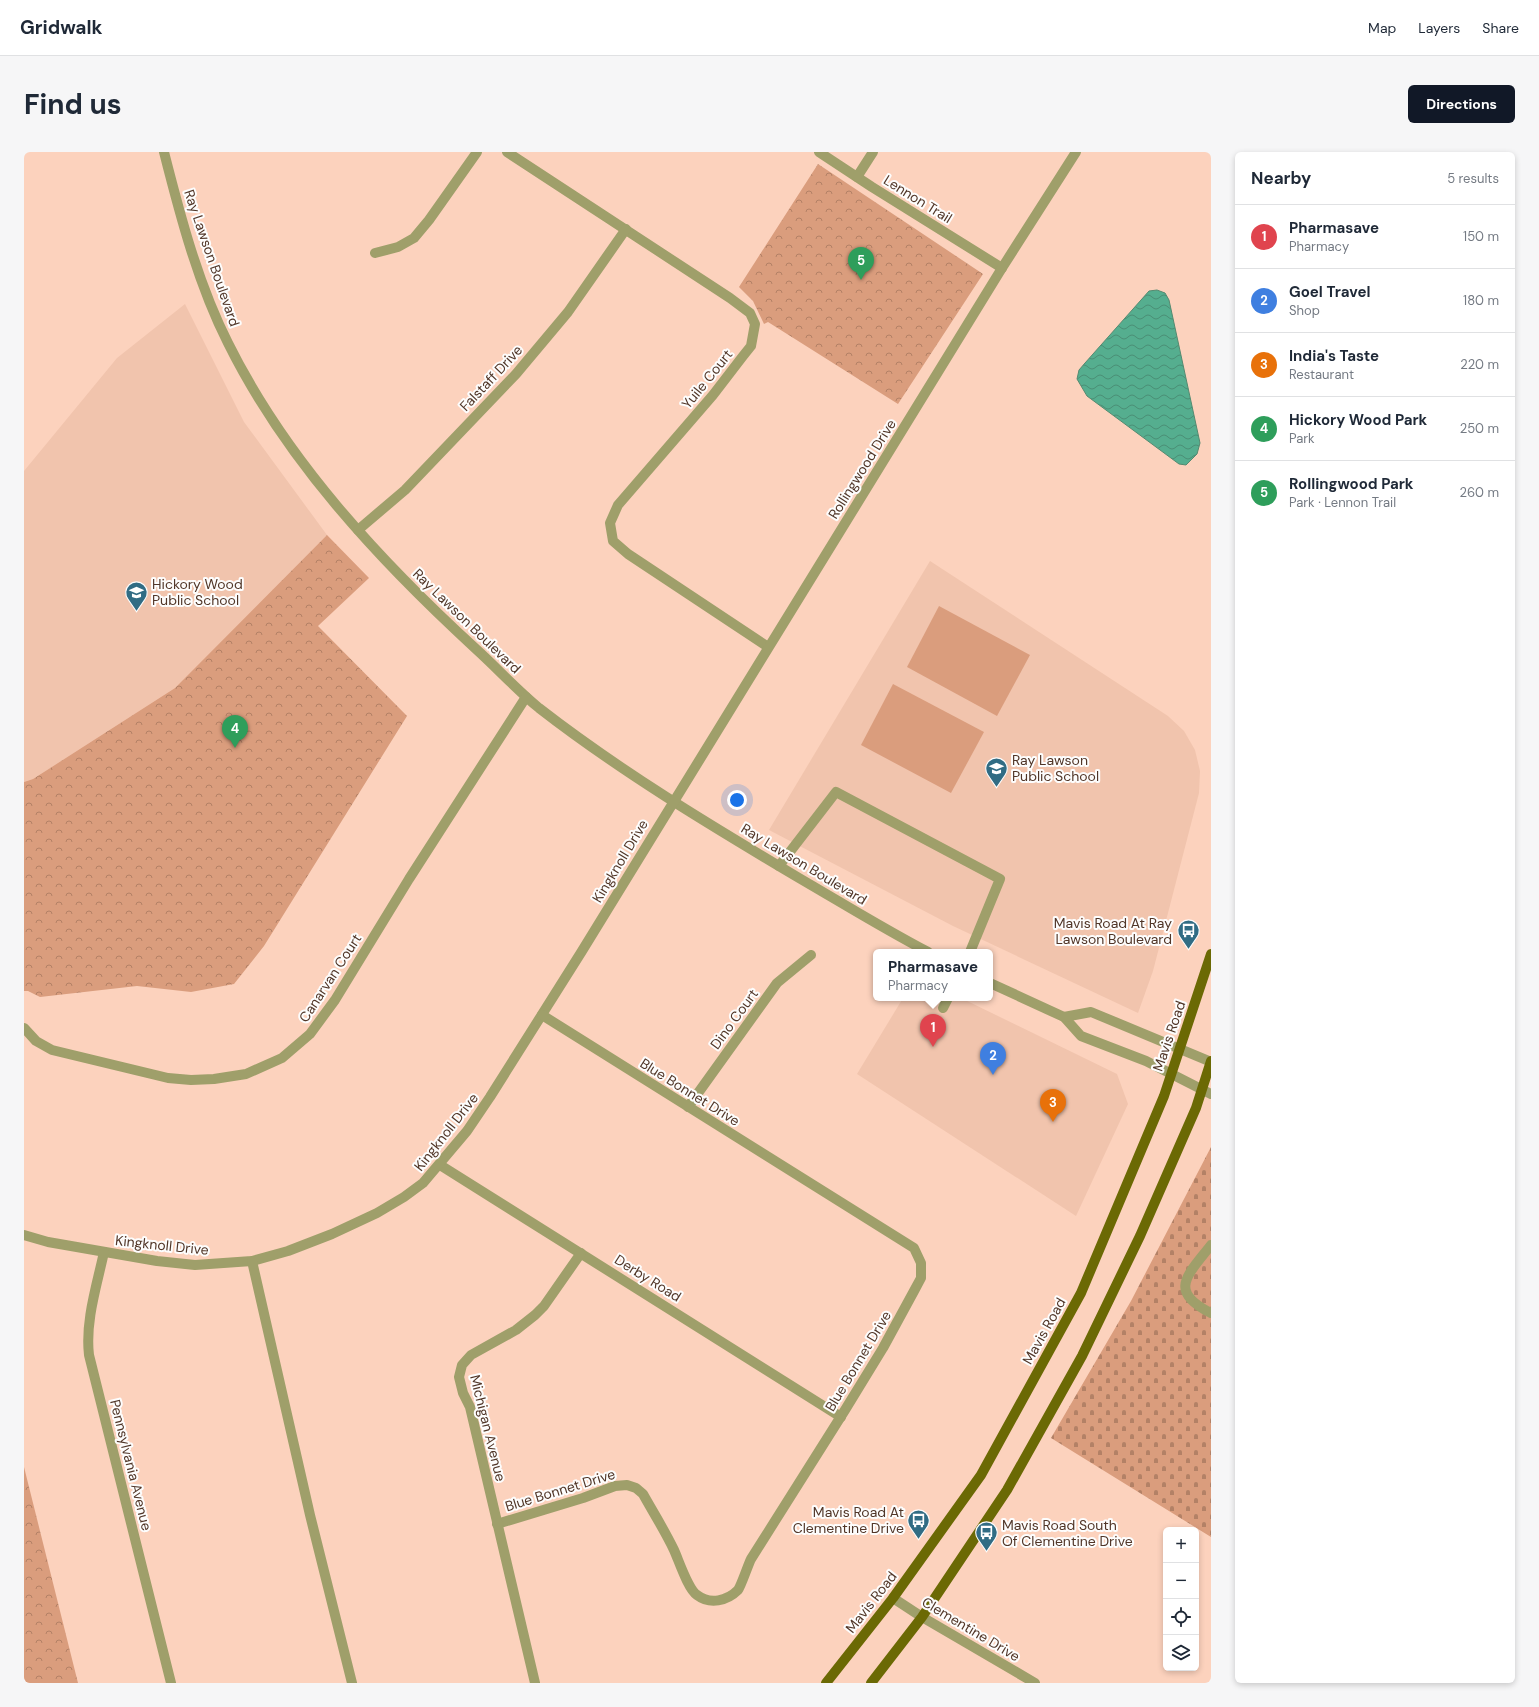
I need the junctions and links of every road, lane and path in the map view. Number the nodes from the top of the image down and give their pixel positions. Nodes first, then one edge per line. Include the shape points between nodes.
1 (164, 152) edge
2 (477, 152) edge
3 (507, 152) edge
4 (819, 152) edge
5 (873, 152) edge
6 (1076, 152) edge
7 (857, 177) junction
8 (626, 229) junction
9 (375, 253) dead end
10 (1002, 268) junction
11 (358, 530) junction
12 (768, 647) junction
13 (526, 697) junction
14 (673, 801) junction
15 (779, 866) junction
16 (923, 949) edge
17 (971, 949) edge
18 (1211, 954) edge
19 (811, 955) dead end
20 (993, 984) edge
21 (946, 1001) edge
22 (943, 1008) dead end
23 (542, 1015) junction
24 (1064, 1017) junction
25 (24, 1028) edge
26 (1180, 1049) junction
27 (1211, 1061) edge
28 (1171, 1074) junction
29 (1206, 1092) edge
30 (688, 1107) junction
31 (440, 1165) junction
32 (24, 1235) edge
33 (1211, 1245) edge
34 (104, 1252) junction
35 (582, 1253) junction
36 (252, 1261) junction
37 (1211, 1314) edge
38 (841, 1417) junction
39 (497, 1524) junction
40 (893, 1598) junction
41 (922, 1617) junction
42 (171, 1683) edge
43 (352, 1683) edge
44 (535, 1683) edge
45 (826, 1683) edge
46 (871, 1683) edge
47 (1035, 1683) edge

1 - 11 street, Ray Lawson Boulevard via 188,238 211,305 228,343 273,422
2 - 9 street via 414,238 398,247
3 - 8 street, Yuile Court
4 - 7 street, Lennon Trail
5 - 7 street
6 - 10 street, Rollingwood Drive
7 - 10 street, Lennon Trail
8 - 11 street, Falstaff Drive via 568,312 516,374 405,490
8 - 12 street, Yuile Court via 730,298 750,313 755,324 751,346 744,356 618,506 610,523 613,541 628,554
10 - 12 street, Rollingwood Drive
11 - 13 street, Ray Lawson Boulevard via 443,619
12 - 14 street, Rollingwood Drive
13 - 14 street, Ray Lawson Boulevard via 611,760
13 - 25 street, Canarvan Court via 335,1000 310,1034 282,1058 246,1074 214,1079 168,1078 52,1050 36,1041
14 - 15 street, Ray Lawson Boulevard
14 - 23 street, Kingknoll Drive
15 - 16 street, Ray Lawson Boulevard
15 - 17 street via 836,792 1000,879
18 - 26 main road, Mavis Road
19 - 30 street, Dino Court via 776,983
20 - 24 street
21 - 22 street
23 - 30 street, Blue Bonnet Drive
23 - 31 street, Kingknoll Drive via 467,1131
24 - 26 street via 1090,1012
24 - 28 street via 1081,1036 1146,1061
26 - 27 street
26 - 28 main road, Mavis Road
27 - 29 main road
28 - 29 street
28 - 40 main road, Mavis Road via 1081,1293 982,1475
29 - 41 main road via 1196,1108 1140,1236 1082,1356 1007,1490
30 - 38 street, Blue Bonnet Drive via 914,1248 921,1264 921,1278
31 - 35 street, Derby Road
31 - 36 street, Kingknoll Drive via 414,1190 377,1213 332,1234
32 - 34 street, Kingknoll Drive
33 - 37 street via 1189,1274 1185,1284 1187,1296
34 - 36 street, Kingknoll Drive via 195,1265
34 - 42 street, Pennsylvania Avenue via 89,1324 89,1355
35 - 38 street, Derby Road
35 - 39 street, Michigan Avenue via 534,1316 516,1330 471,1355 462,1365 459,1377 462,1393 470,1407
36 - 43 street via 310,1515
38 - 39 street, Blue Bonnet Drive via 751,1559 740,1589 720,1601 708,1600 690,1588 673,1548 643,1494 636,1488 627,1485 615,1486
39 - 44 street, Michigan Avenue
40 - 41 street, Clementine Drive
40 - 45 main road, Mavis Road
41 - 46 main road
41 - 47 street, Clementine Drive

